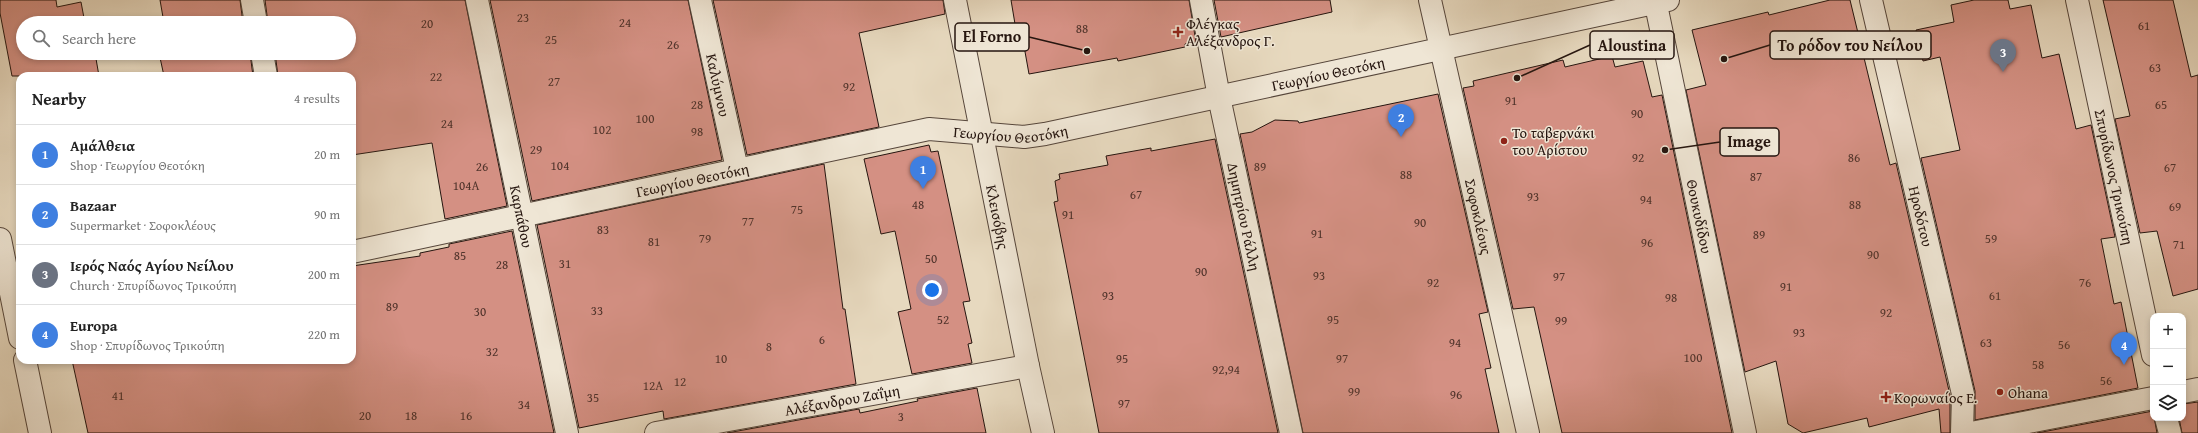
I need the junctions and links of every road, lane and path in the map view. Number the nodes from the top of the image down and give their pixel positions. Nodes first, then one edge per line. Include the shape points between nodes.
1 (252, 0) edge
2 (478, 0) edge
3 (700, 0) edge
4 (954, 0) edge
5 (1201, 0) edge
6 (1430, 0) edge
7 (1871, 0) edge
8 (2077, 0) edge
9 (1660, 1) edge
10 (255, 16) edge
11 (1441, 49) junction
12 (263, 60) edge
13 (265, 72) edge
14 (1219, 97) junction
15 (982, 133) junction
16 (737, 169) junction
17 (521, 216) junction
18 (0, 239) edge
19 (356, 251) edge
20 (14, 327) edge
21 (2152, 349) edge
22 (26, 364) edge
23 (1028, 366) junction
24 (2198, 389) edge
25 (2186, 391) edge
26 (2150, 399) edge
27 (2167, 421) edge
28 (40, 433) edge
29 (567, 433) edge
30 (656, 433) edge
31 (1043, 433) edge
32 (1291, 433) edge
33 (1528, 433) edge
34 (1745, 433) edge
35 (1962, 433) edge
36 (1971, 433) edge
37 (2170, 433) edge

1 - 10 street
2 - 17 street, Καρπάθου
3 - 16 street, Καλύμνου
4 - 15 street, Κλεισόβης
5 - 14 street, Δημητρίου Ράλλη
6 - 11 street, Σοφοκλέους
7 - 35 street, Ηροδότου via 1962,394
8 - 21 street, Σπυρίδωνος Τρικούπη
9 - 11 street, Γεωργίου Θεοτόκη
9 - 34 street, Θουκυδίδου
11 - 14 street, Γεωργίου Θεοτόκη
11 - 33 street, Σοφοκλέους
12 - 13 street
14 - 15 street, Γεωργίου Θεοτόκη via 1045,134 1024,137
14 - 32 street, Δημητρίου Ράλλη
15 - 16 street, Γεωργίου Θεοτόκη via 929,129
15 - 23 street, Κλεισόβης
16 - 17 street, Γεωργίου Θεοτόκη
17 - 19 street, Γεωργίου Θεοτόκη
17 - 29 street, Καρπάθου
18 - 20 street
22 - 28 street
23 - 30 street, Αλέξανδρου Ζαΐμη
23 - 31 street, Κλεισόβης
24 - 25 street
26 - 36 street
27 - 37 street

